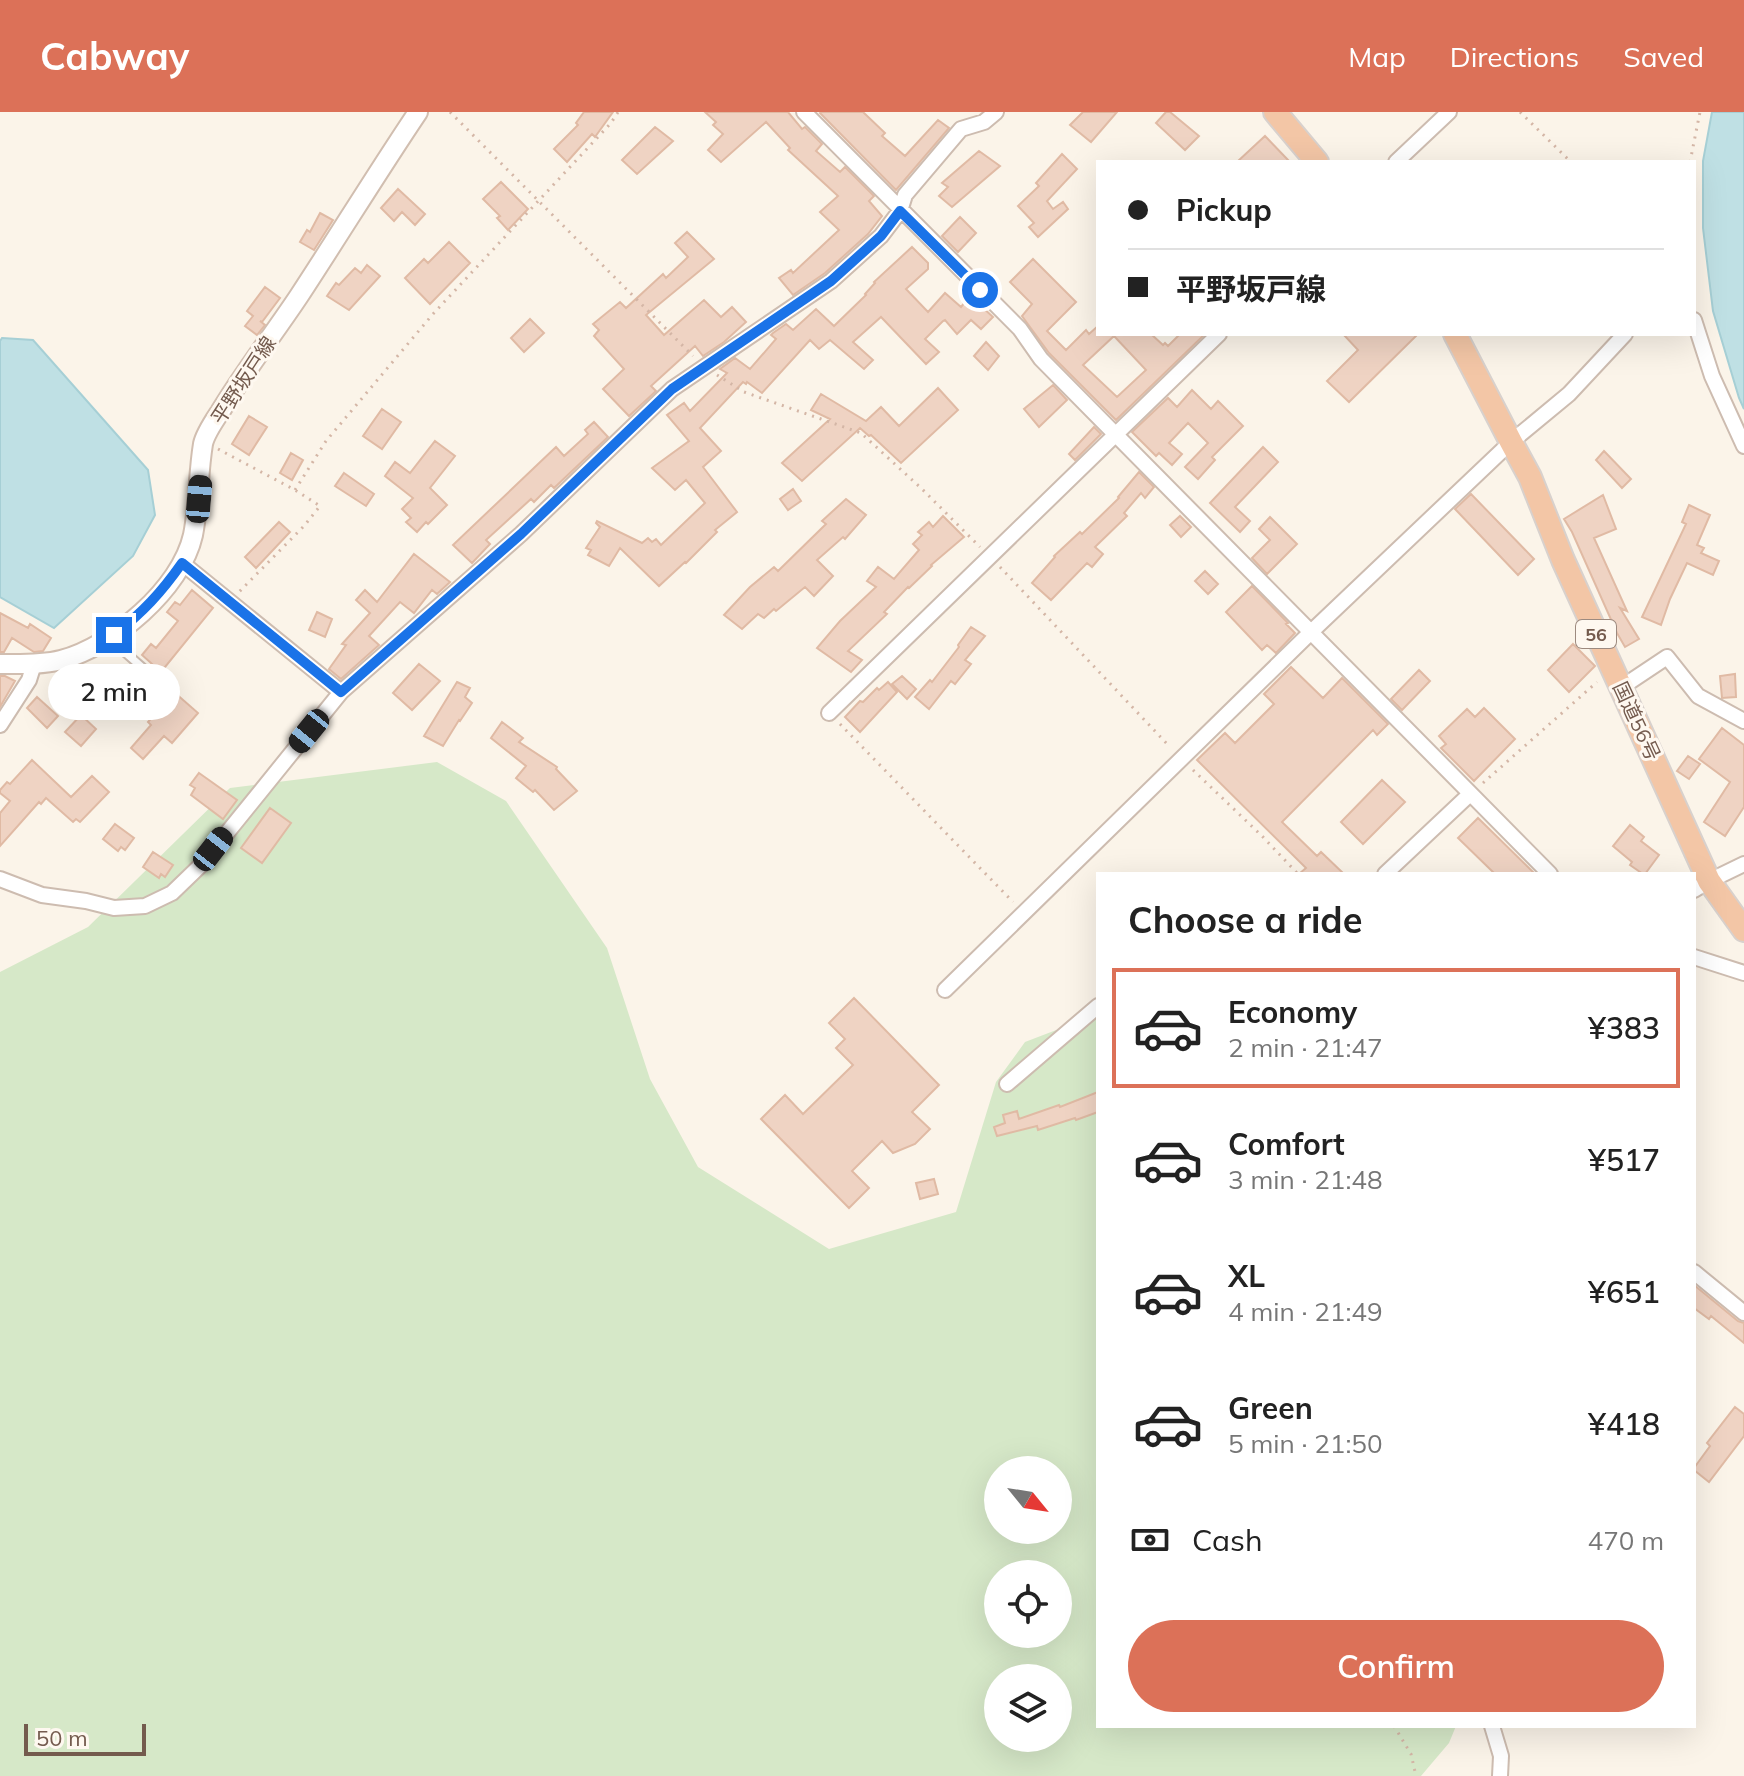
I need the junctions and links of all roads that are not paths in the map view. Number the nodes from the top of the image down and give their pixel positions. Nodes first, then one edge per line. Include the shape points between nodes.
1 (418, 112) edge
2 (804, 112) edge
3 (996, 112) edge
4 (1275, 112) edge
5 (1449, 112) edge
6 (1315, 160) edge
7 (1398, 160) edge
8 (900, 211) junction
9 (1696, 326) edge
10 (1217, 336) edge
11 (1456, 336) edge
12 (1623, 336) edge
13 (1116, 435) junction
14 (1511, 442) junction
15 (1744, 446) edge
16 (182, 563) junction
17 (1310, 633) junction
18 (114, 635) junction
19 (0, 664) edge
20 (34, 664) junction
21 (1617, 678) junction
22 (153, 685) dead end
23 (341, 692) junction
24 (829, 713) road end
25 (1744, 721) edge
26 (0, 725) edge
27 (1470, 794) junction
28 (1744, 864) edge
29 (1387, 872) edge
30 (1548, 872) edge
31 (0, 879) edge
32 (1702, 885) edge
33 (1744, 930) edge
34 (1696, 958) edge
35 (1744, 973) edge
36 (945, 990) dead end
37 (1096, 1008) edge
38 (1007, 1084) dead end
39 (1696, 1274) edge
40 (1744, 1313) edge
41 (1493, 1728) edge
42 (1503, 1773) edge

1 - 16 main road, 平野坂戸線 via 204,441 192,538
2 - 8 street
3 - 8 street via 961,129 905,195
4 - 6 highway
5 - 7 street
8 - 13 street via 1020,329 1041,359
8 - 23 street via 881,236 831,281 672,389 521,534
9 - 15 street
10 - 13 street
11 - 14 highway, 国道56号 / 56
12 - 14 street via 1569,394
13 - 17 street
13 - 24 street
14 - 17 street
14 - 21 highway, 国道56号 / 56
16 - 18 main road, 平野坂戸線 via 161,592
16 - 23 street
17 - 27 street
17 - 36 street
18 - 20 main road, 平野坂戸線 via 61,660
18 - 22 lane
19 - 20 main road, 平野坂戸線
20 - 26 street
21 - 25 street via 1667,657 1698,696
21 - 32 highway, 国道56号 / 56
23 - 31 street via 201,865 172,893 145,906 114,908 42,895
27 - 29 street
27 - 30 street
28 - 32 street
32 - 33 highway, 国道56号 / 56
34 - 35 street
37 - 38 street
39 - 40 street
41 - 42 street

